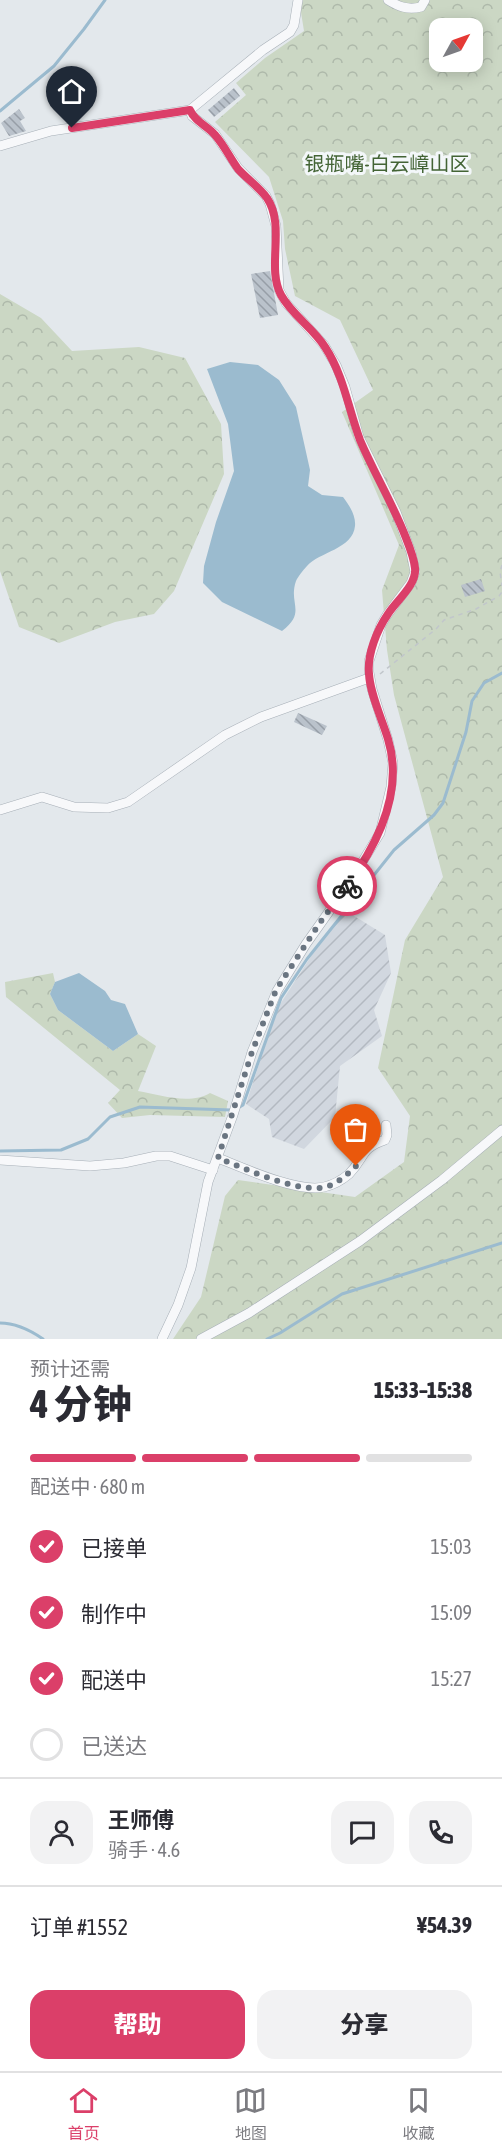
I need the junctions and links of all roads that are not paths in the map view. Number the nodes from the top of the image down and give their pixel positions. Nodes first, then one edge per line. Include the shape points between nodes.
1 (298, 0) edge
2 (388, 0) edge
3 (425, 0) edge
4 (190, 110) junction
5 (0, 146) edge
6 (369, 678) junction
7 (0, 810) edge
8 (386, 1125) dead end
9 (502, 1130) edge
10 (218, 1158) junction
11 (0, 1160) edge
12 (213, 1170) junction
13 (162, 1339) edge
14 (201, 1339) edge

1 - 4 street via 290,32
2 - 3 street via 409,9 421,7
4 - 5 street via 51,131
4 - 6 street via 215,134 270,204 276,226 279,290 336,365 359,437 411,552 414,578 381,625 369,661
6 - 7 street via 272,713 225,735 128,802 108,808 74,807 42,797
6 - 10 street via 393,763 380,833 276,990
8 - 10 street via 385,1140 367,1148 348,1174 322,1188 284,1182
9 - 14 street via 360,1241 249,1313
10 - 12 street
11 - 12 street via 90,1166 170,1156
12 - 13 street via 191,1268

